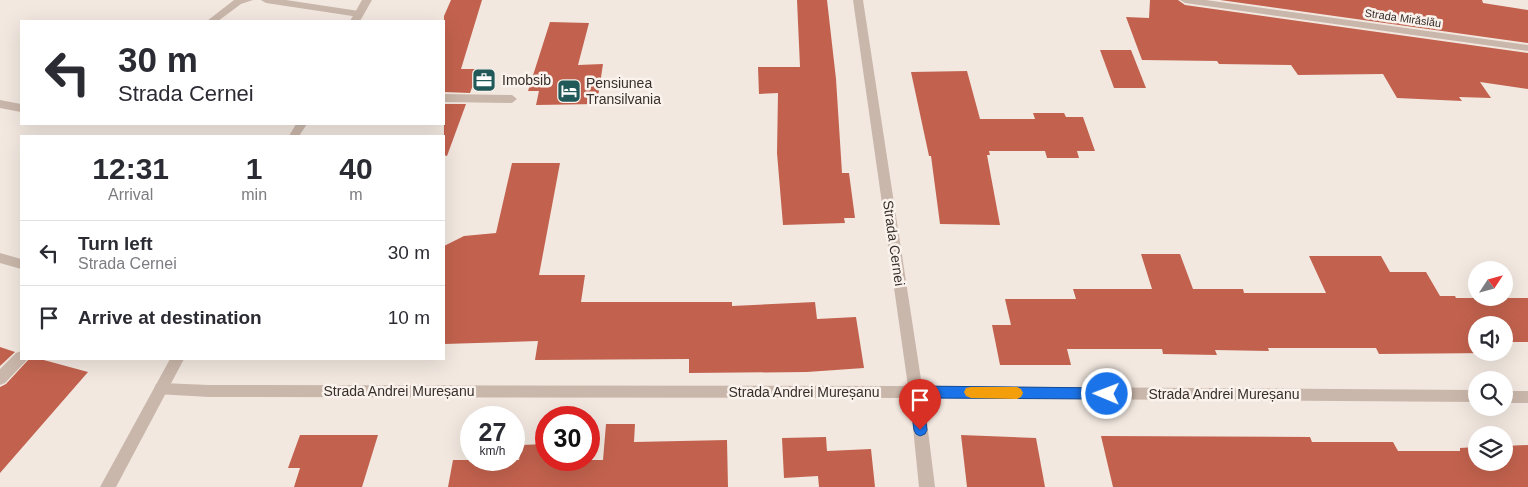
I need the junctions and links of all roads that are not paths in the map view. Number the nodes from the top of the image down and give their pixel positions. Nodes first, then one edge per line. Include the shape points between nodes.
1 (248, 0) edge
2 (266, 0) edge
3 (367, 0) edge
4 (858, 0) edge
5 (1185, 0) edge
6 (357, 18) edge
7 (213, 20) edge
8 (1528, 48) edge
9 (445, 98) edge
10 (512, 99) dead end
11 (0, 104) edge
12 (20, 108) edge
13 (0, 258) edge
14 (20, 264) edge
15 (20, 358) edge
16 (176, 360) edge
17 (0, 379) edge
18 (161, 389) junction
19 (916, 392) junction
20 (1468, 396) edge
21 (1513, 397) edge
22 (1528, 397) edge
23 (108, 487) edge
24 (927, 487) edge

1 - 7 street via 238,2
2 - 6 street
3 - 6 street
4 - 19 street, Strada Cernei
5 - 8 street, Strada Mirăslău
9 - 10 street
11 - 12 street
13 - 14 street
15 - 17 street
16 - 18 street
18 - 19 street, Strada Andrei Mureșanu
18 - 23 street
19 - 20 street, Strada Andrei Mureșanu
19 - 24 street, Strada Cernei
21 - 22 street

